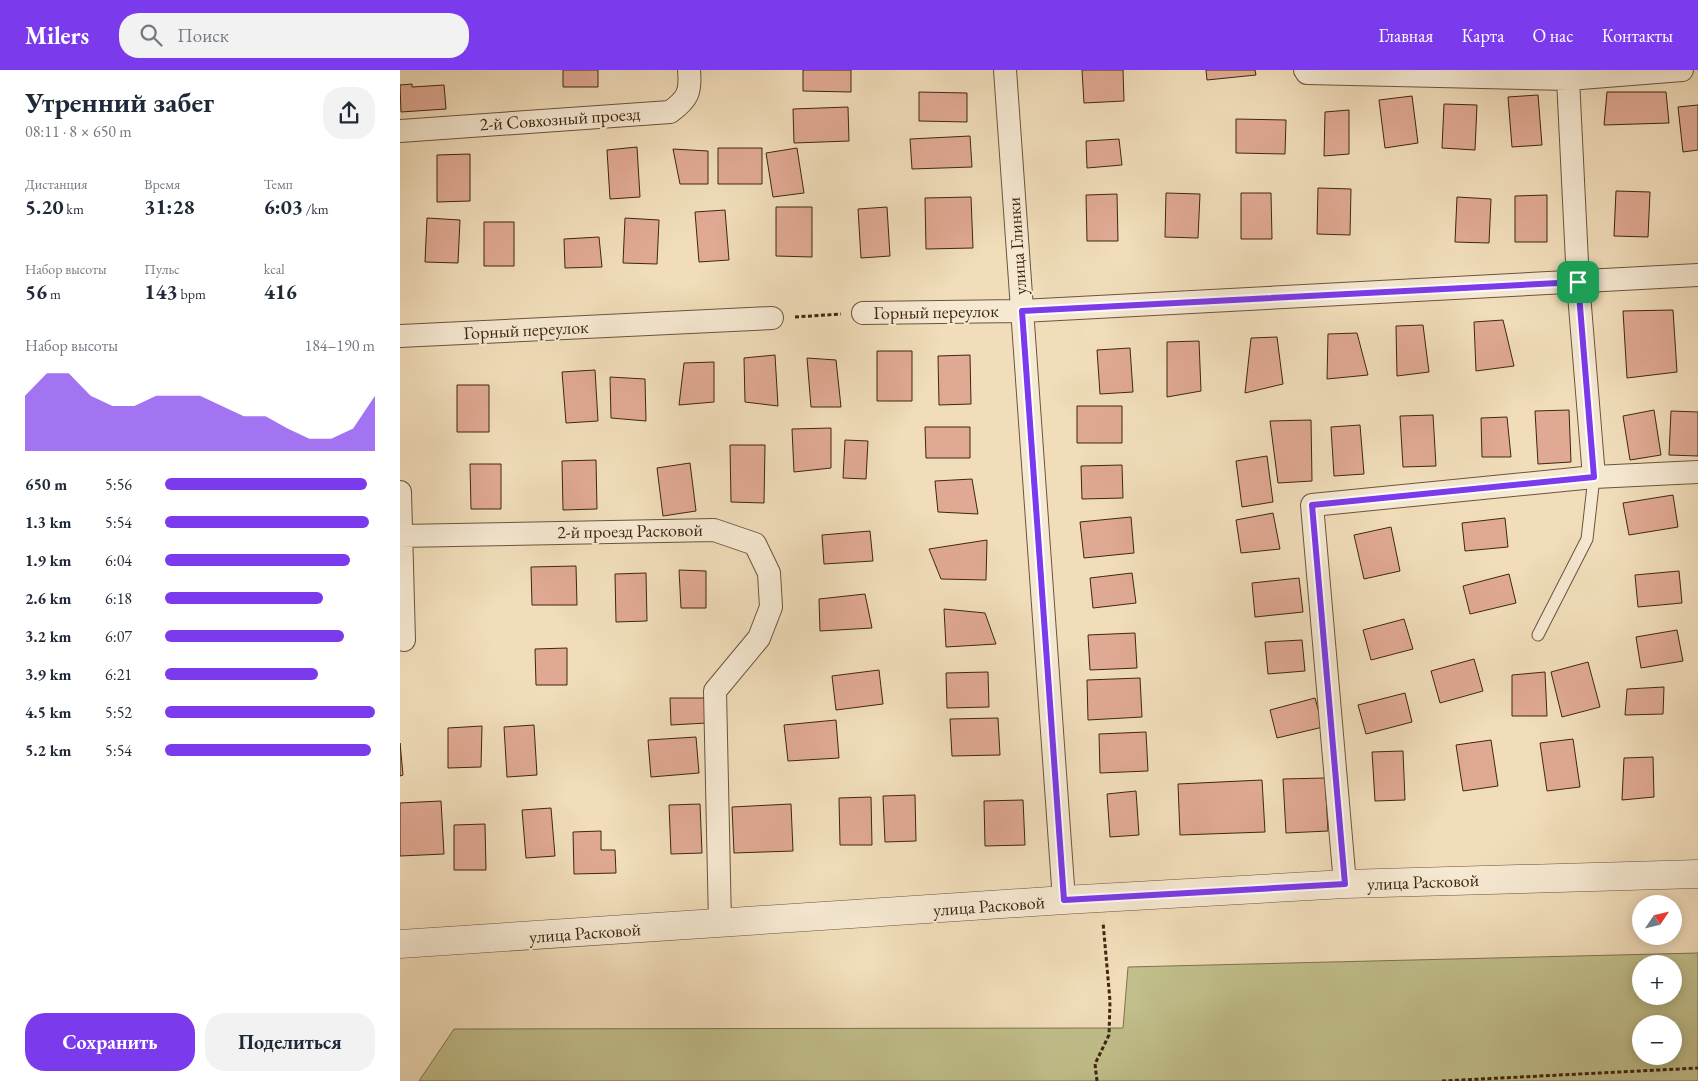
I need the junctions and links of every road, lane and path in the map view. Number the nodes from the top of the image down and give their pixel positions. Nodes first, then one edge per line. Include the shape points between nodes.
1 (689, 70) edge
2 (1005, 70) edge
3 (1305, 70) edge
4 (1682, 70) edge
5 (1610, 73) edge
6 (1566, 75) edge
7 (400, 131) edge
8 (1698, 275) edge
9 (1578, 282) junction
10 (1022, 311) junction
11 (864, 313) joint
12 (772, 318) joint
13 (400, 336) edge
14 (1698, 472) edge
15 (1594, 477) junction
16 (400, 492) edge
17 (401, 536) edge
18 (1538, 635) dead end
19 (404, 640) dead end
20 (1698, 874) edge
21 (1345, 884) junction
22 (1100, 899) junction
23 (1064, 900) junction
24 (720, 924) junction
25 (400, 944) edge
26 (1698, 1068) edge
27 (1097, 1081) edge
28 (1442, 1081) edge

1 - 7 street, 2-й Совхозный проезд via 690,85 683,102 670,112
2 - 10 street, улица Глинки
3 - 6 street via 1307,73
4 - 5 street
5 - 6 street
6 - 9 street
8 - 9 street, Горный переулок
9 - 10 street, Горный переулок
9 - 15 street
10 - 11 street, Горный переулок
10 - 23 street, улица Глинки
11 - 12 path
12 - 13 street, Горный переулок
14 - 15 street
15 - 18 lane via 1587,539
15 - 21 street via 1312,505
16 - 17 street
17 - 19 street
17 - 24 street, 2-й проезд Расковой via 714,530 755,544 769,573 771,607 759,638 715,691
20 - 21 street, улица Расковой
21 - 22 street, улица Расковой
22 - 23 street, улица Расковой
22 - 27 path via 1110,1035 1096,1064
23 - 24 street, улица Расковой
24 - 25 street, улица Расковой
26 - 28 path

